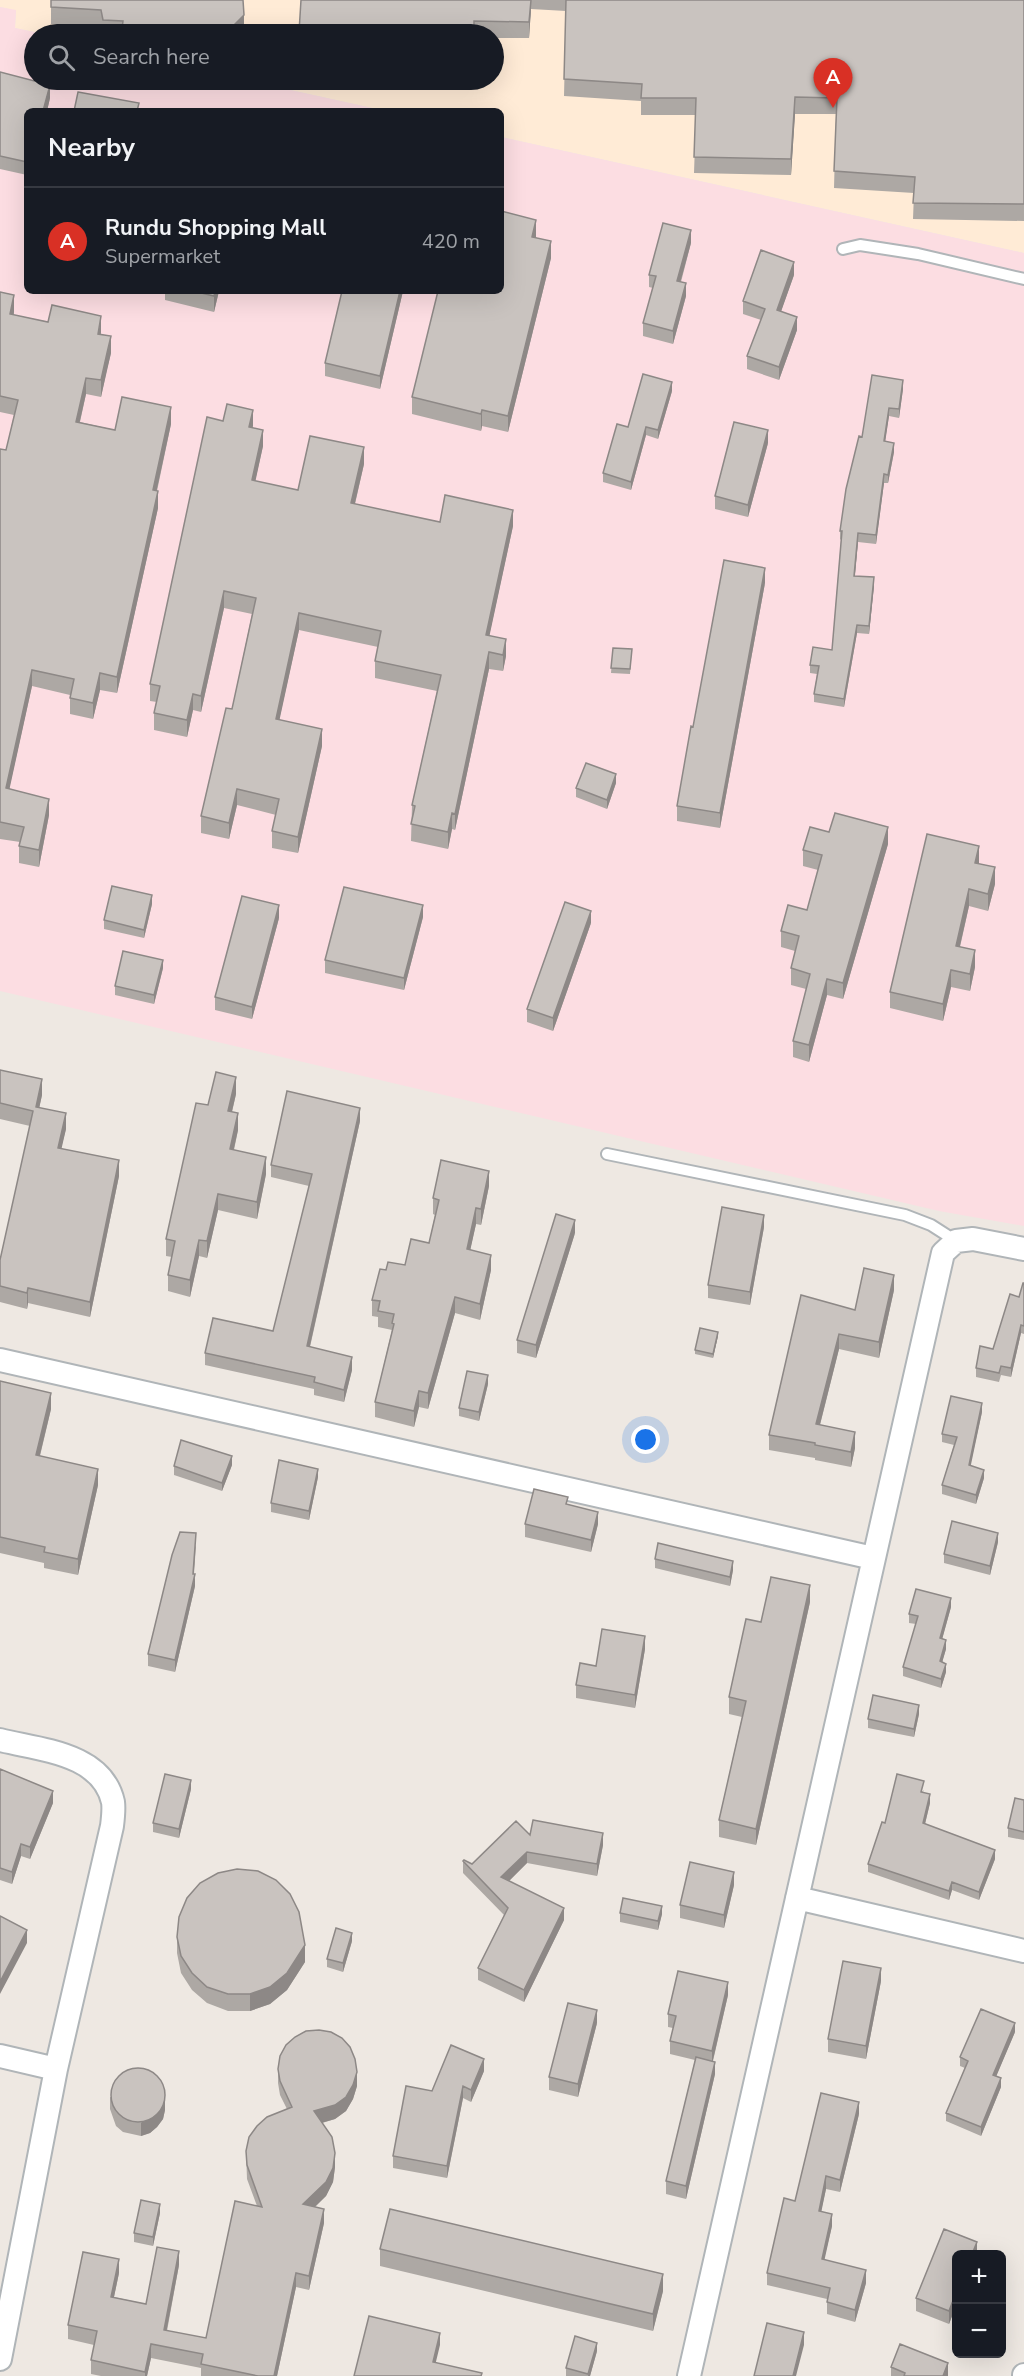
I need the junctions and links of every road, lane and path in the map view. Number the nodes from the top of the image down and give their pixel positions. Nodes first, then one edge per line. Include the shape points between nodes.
1 (843, 249) dead end
2 (1024, 279) edge
3 (607, 1154) dead end
4 (956, 1241) junction
5 (1024, 1249) edge
6 (0, 1360) edge
7 (873, 1558) junction
8 (0, 1740) edge
9 (797, 1898) junction
10 (1024, 1951) edge
11 (0, 2056) edge
12 (56, 2068) junction
13 (0, 2359) edge
14 (689, 2376) edge

1 - 2 lane via 860,245 918,254
3 - 4 lane via 904,1215 931,1225
4 - 5 street via 972,1239
4 - 7 street via 943,1253 932,1293
6 - 7 street
7 - 9 street
8 - 12 street via 67,1756 91,1767 105,1783 113,1803 112,1826
9 - 10 street
9 - 14 street
11 - 12 street
12 - 13 street

